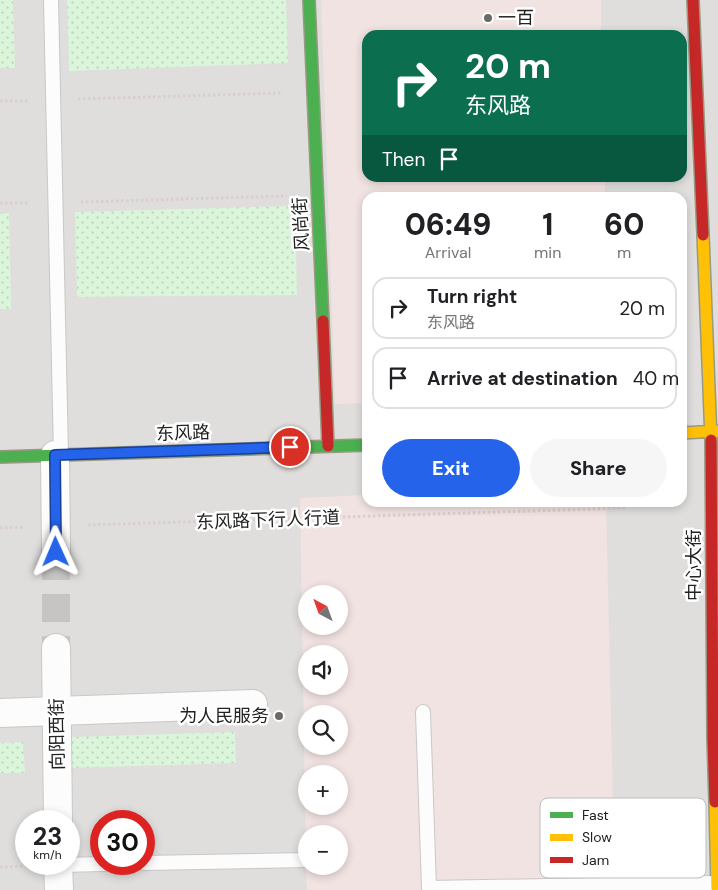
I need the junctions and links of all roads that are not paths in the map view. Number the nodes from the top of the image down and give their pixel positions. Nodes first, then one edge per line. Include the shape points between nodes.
1 (51, 0) edge
2 (309, 0) edge
3 (693, 0) edge
4 (714, 432) edge
5 (687, 433) edge
6 (362, 445) edge
7 (328, 446) junction
8 (718, 450) edge
9 (58, 455) junction
10 (0, 457) edge
11 (56, 539) tunnel mouth
12 (56, 648) tunnel mouth
13 (253, 704) dead end
14 (718, 709) edge
15 (57, 712) junction
16 (423, 712) dead end
17 (0, 713) edge
18 (713, 739) junction
19 (716, 787) edge
20 (58, 810) edge
21 (298, 860) edge
22 (155, 863) edge
23 (717, 886) edge

1 - 9 lane
2 - 7 street, 风尚街
3 - 4 street, 中心大街
4 - 5 street
4 - 8 street
4 - 18 street, 中心大街
6 - 7 street, 东风路
7 - 9 street, 东风路
9 - 10 street, 东风路
9 - 11 street
12 - 15 street, 向阳西街
13 - 15 street
14 - 18 street
15 - 17 street
15 - 20 street, 向阳西街
16 - 23 lane via 429,888
18 - 19 street, 中心大街
19 - 23 street, 中心大街
21 - 22 lane

